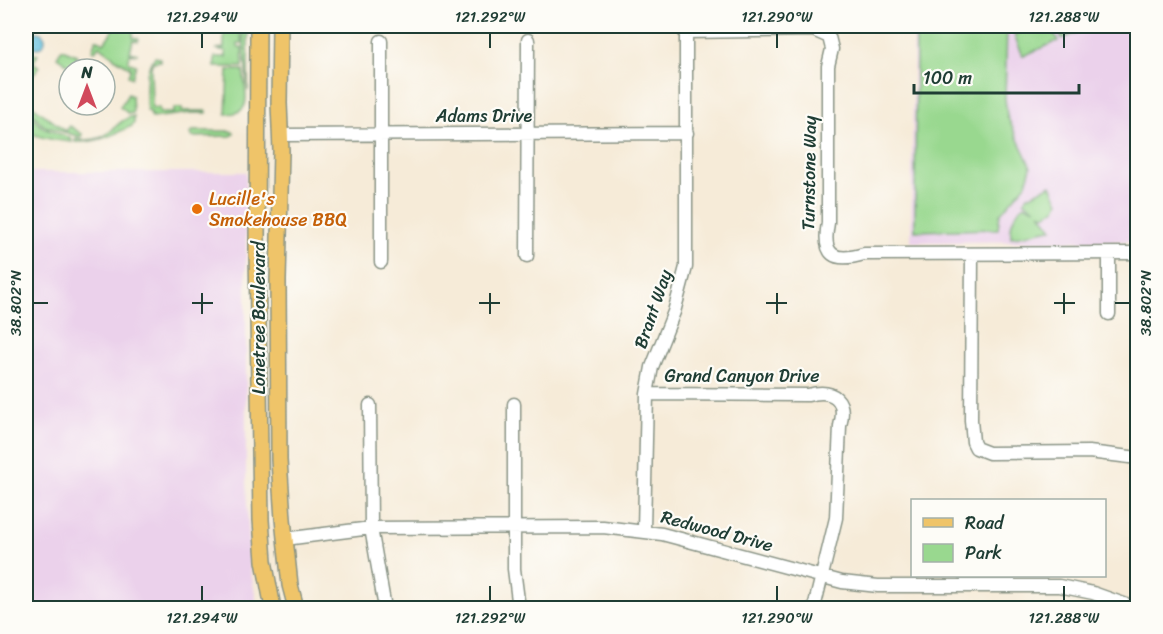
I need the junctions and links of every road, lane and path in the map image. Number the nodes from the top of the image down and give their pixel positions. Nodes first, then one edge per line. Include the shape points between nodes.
1 (258, 26) edge
2 (280, 26) edge
3 (686, 29) edge
4 (381, 40) dead end
5 (528, 40) dead end
6 (258, 134) junction
7 (527, 134) junction
8 (687, 134) junction
9 (280, 135) junction
10 (381, 135) junction
11 (1137, 253) edge
12 (972, 254) junction
13 (1109, 254) junction
14 (527, 256) dead end
15 (381, 262) dead end
16 (1109, 314) dead end
17 (647, 394) junction
18 (514, 404) dead end
19 (370, 405) dead end
20 (1137, 458) edge
21 (514, 527) junction
22 (371, 528) junction
23 (644, 530) junction
24 (285, 539) junction
25 (262, 542) junction
26 (822, 578) junction
27 (273, 609) edge
28 (296, 609) edge
29 (385, 609) edge
30 (519, 609) edge
31 (814, 609) edge
32 (1136, 609) edge

1 - 6 main road, Lonetree Boulevard
2 - 9 main road, Lonetree Boulevard
3 - 8 street, Brant Way
3 - 12 street, Turnstone Way via 813,30 829,37 832,49 828,66 825,239 833,256
4 - 10 street
5 - 7 street
6 - 9 main road
6 - 25 main road, Lonetree Boulevard
7 - 8 street, Adams Drive
7 - 10 street, Adams Drive
7 - 14 street
8 - 17 street, Brant Way via 686,267 674,312 652,367
9 - 10 street, Adams Drive
9 - 24 main road, Lonetree Boulevard via 279,460
10 - 15 street
11 - 13 street, Turnstone Way
12 - 13 street, Turnstone Way
12 - 20 street via 971,420 976,448 989,453 1089,452
13 - 16 street
17 - 23 street, Brant Way
17 - 26 street, Grand Canyon Drive via 824,393 837,399 843,412 838,499
18 - 21 street
19 - 22 street
21 - 22 street, Redwood Drive
21 - 23 street, Redwood Drive
21 - 30 street
22 - 24 street, Redwood Drive
22 - 29 street
23 - 26 street, Redwood Drive
24 - 25 main road
24 - 28 main road, Lonetree Boulevard
25 - 27 main road, Lonetree Boulevard
26 - 31 street, Grand Canyon Drive
26 - 32 street, Redwood Drive via 878,586 1059,586 1093,593

